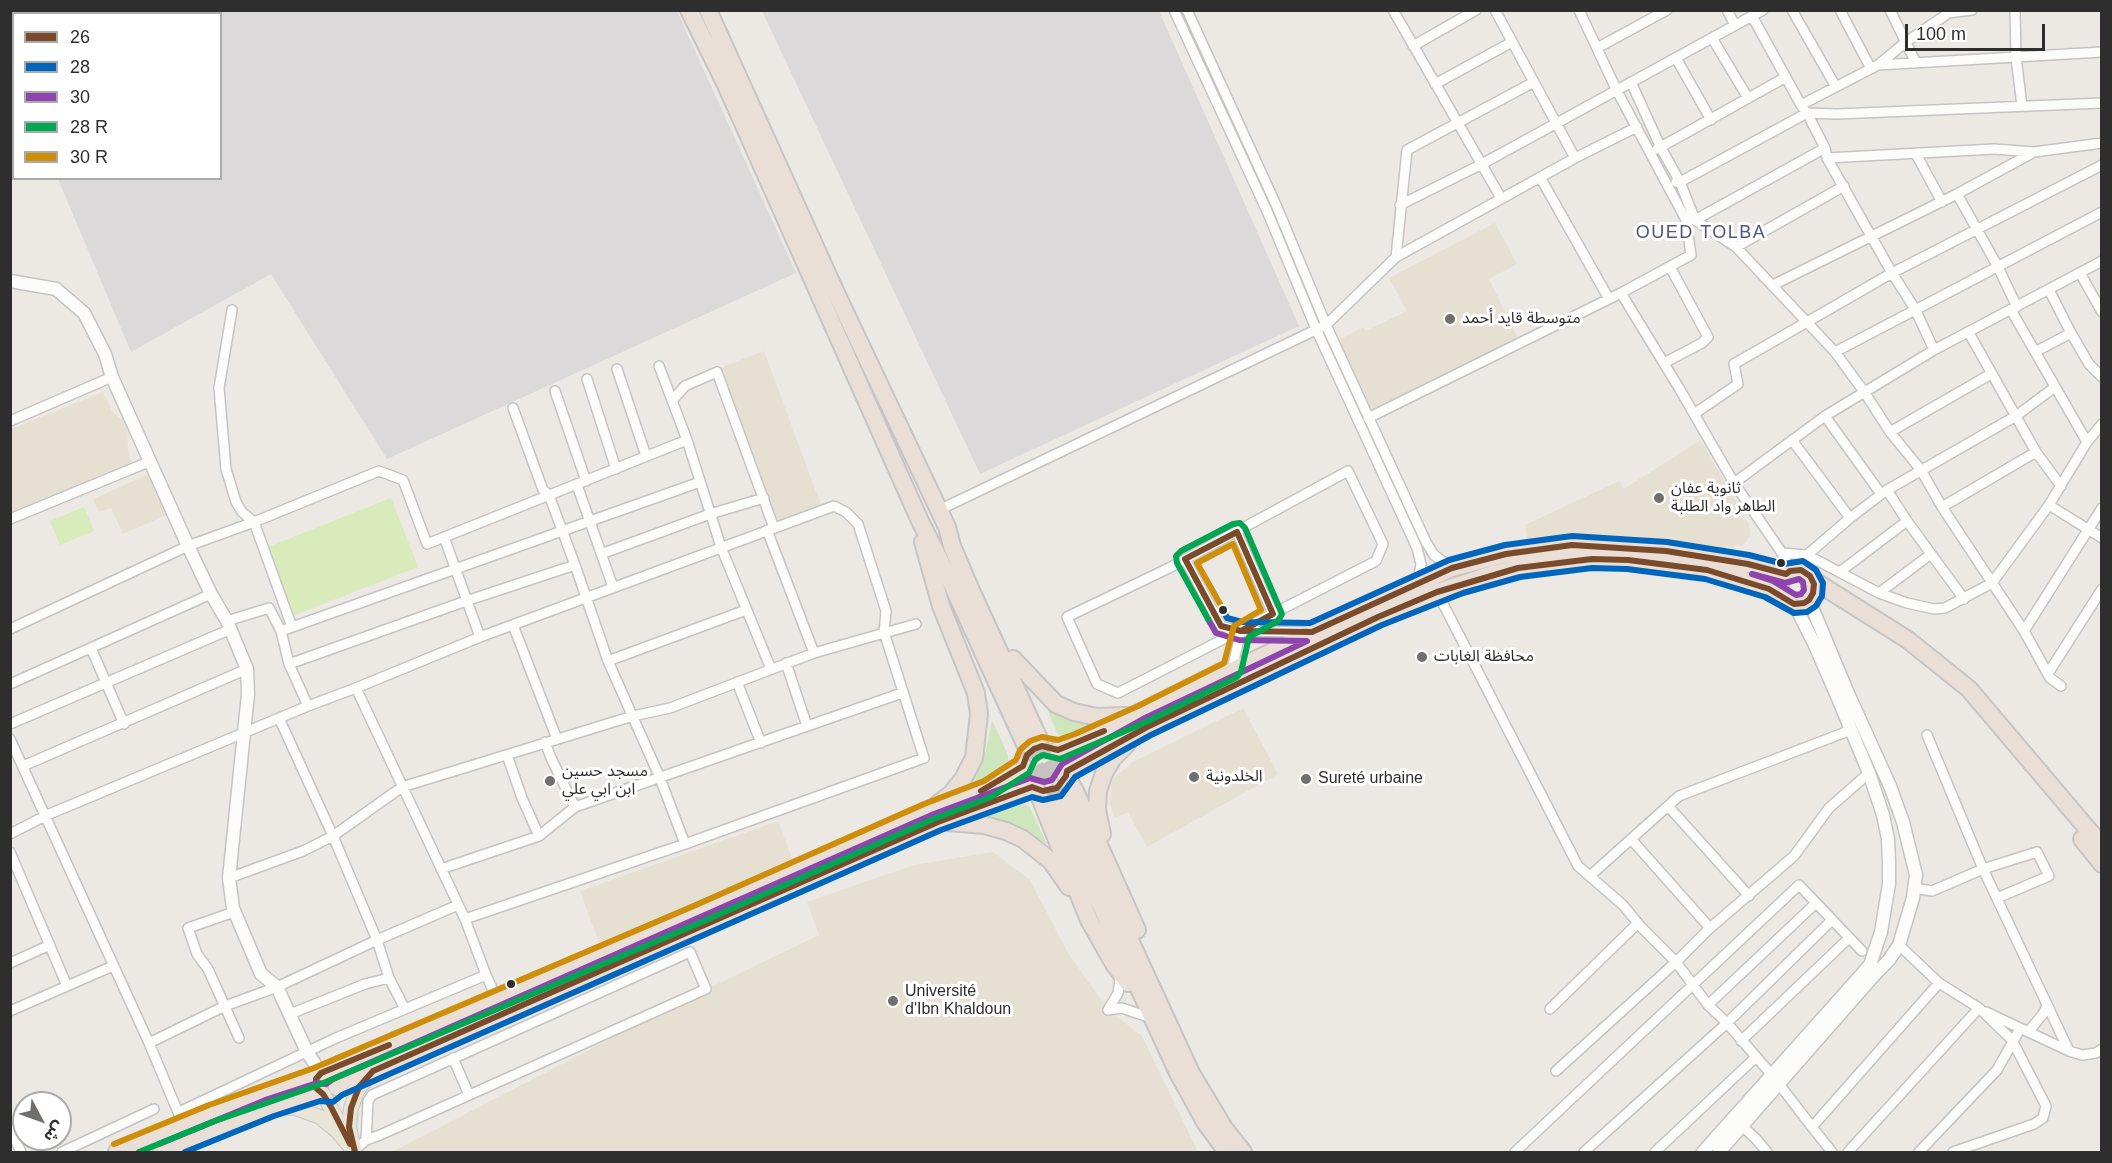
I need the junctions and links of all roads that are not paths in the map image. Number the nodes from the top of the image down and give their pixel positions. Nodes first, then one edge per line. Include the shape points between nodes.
1 (689, 10) edge
2 (708, 10) edge
3 (1174, 10) edge
4 (1394, 10) edge
5 (1476, 10) edge
6 (1495, 10) edge
7 (1579, 10) edge
8 (1667, 10) edge
9 (1727, 10) edge
10 (1763, 10) edge
11 (1792, 10) edge
12 (1840, 10) edge
13 (1890, 10) edge
14 (1972, 10) edge
15 (2015, 10) edge
16 (1191, 12) edge
17 (1948, 12) edge
18 (1752, 16) junction
19 (1179, 20) junction
20 (1735, 25) junction
21 (1712, 38) junction
22 (721, 39) junction
23 (1512, 42) junction
24 (1906, 42) junction
25 (1413, 46) junction
26 (706, 47) junction
27 (1597, 48) junction
28 (2102, 52) edge
29 (2016, 57) junction
30 (1676, 58) junction
31 (1915, 62) junction
32 (1874, 66) junction
33 (1786, 77) junction
34 (1534, 82) junction
35 (1631, 82) junction
36 (1435, 84) junction
37 (1836, 87) junction
38 (1617, 91) junction
39 (1748, 98) junction
40 (2102, 103) edge
41 (2022, 106) junction
42 (1804, 109) junction
43 (1711, 120) junction
44 (1458, 123) junction
45 (1557, 123) junction
46 (1637, 127) junction
47 (1243, 132) junction
48 (1233, 137) junction
49 (2102, 143) edge
50 (1661, 148) junction
51 (1825, 148) junction
52 (1649, 151) junction
53 (2034, 152) junction
54 (1916, 154) junction
55 (1575, 158) junction
56 (1827, 158) junction
57 (1482, 164) junction
58 (2102, 165) edge
59 (1540, 177) junction
60 (1665, 180) junction
61 (1680, 182) junction
62 (1844, 186) junction
63 (1957, 194) junction
64 (1501, 198) junction
65 (1942, 202) junction
66 (1400, 205) junction
67 (2102, 212) edge
68 (1690, 220) junction
69 (1976, 230) junction
70 (1873, 237) junction
71 (1736, 247) junction
72 (1396, 257) junction
73 (2102, 261) edge
74 (1997, 265) junction
75 (1670, 267) junction
76 (1892, 273) junction
77 (2080, 273) junction
78 (10, 281) edge
79 (1773, 285) junction
80 (2049, 290) junction
81 (1621, 293) junction
82 (1609, 299) junction
83 (1915, 309) junction
84 (2014, 309) junction
85 (232, 310) dead end
86 (2102, 312) edge
87 (1807, 321) junction
88 (1326, 325) junction
89 (1316, 329) junction
90 (1969, 333) junction
91 (2071, 333) junction
92 (1934, 350) junction
93 (1835, 352) junction
94 (2035, 352) junction
95 (1664, 363) junction
96 (659, 366) dead end
97 (617, 369) dead end
98 (1991, 374) junction
99 (112, 377) junction
100 (2102, 377) edge
101 (587, 379) dead end
102 (2055, 387) junction
103 (555, 391) dead end
104 (1865, 393) junction
105 (672, 401) junction
106 (513, 408) dead end
107 (1694, 414) junction
108 (1825, 416) junction
109 (2016, 416) junction
110 (1368, 418) junction
111 (10, 421) edge
112 (2100, 428) edge
113 (1890, 432) junction
114 (687, 440) junction
115 (1792, 440) junction
116 (2087, 441) junction
117 (2036, 452) junction
118 (646, 456) junction
119 (151, 461) junction
120 (616, 469) junction
121 (1921, 470) junction
122 (700, 482) junction
123 (582, 483) junction
124 (1734, 483) junction
125 (2061, 486) junction
126 (1884, 492) junction
127 (549, 495) junction
128 (764, 498) junction
129 (2049, 505) junction
130 (1942, 507) junction
131 (2102, 508) edge
132 (939, 510) junction
133 (710, 514) junction
134 (1850, 518) junction
135 (10, 519) edge
136 (590, 521) junction
137 (920, 521) junction
138 (1907, 521) junction
139 (254, 522) junction
140 (947, 527) junction
141 (2088, 528) junction
142 (771, 529) junction
143 (563, 532) junction
144 (1236, 532) junction
145 (444, 537) junction
146 (2102, 538) edge
147 (188, 546) junction
148 (721, 547) junction
149 (1782, 553) junction
150 (601, 554) junction
151 (1931, 554) junction
152 (1806, 555) junction
153 (1185, 559) junction
154 (575, 565) junction
155 (1452, 568) junction
156 (454, 569) junction
157 (1840, 571) junction
158 (1790, 572) junction
159 (1813, 580) junction
160 (1992, 583) junction
161 (1415, 585) junction
162 (613, 586) junction
163 (2102, 590) edge
164 (1437, 592) junction
165 (1879, 593) junction
166 (211, 594) junction
167 (587, 596) junction
168 (1799, 599) junction
169 (1964, 599) junction
170 (466, 601) junction
171 (746, 610) junction
172 (1862, 612) junction
173 (1274, 614) junction
174 (916, 624) dead end
175 (229, 625) junction
176 (513, 625) junction
177 (292, 627) junction
178 (10, 629) edge
179 (281, 631) junction
180 (1241, 631) junction
181 (2024, 631) junction
182 (884, 632) junction
183 (1312, 632) junction
184 (480, 637) junction
185 (90, 648) junction
186 (814, 653) junction
187 (1013, 659) junction
188 (609, 661) junction
189 (786, 663) junction
190 (289, 664) junction
191 (247, 669) junction
192 (771, 669) junction
193 (1232, 669) junction
194 (2049, 672) junction
195 (737, 682) junction
196 (10, 684) edge
197 (108, 684) junction
198 (2061, 686) dead end
199 (356, 688) junction
200 (902, 693) junction
201 (308, 706) junction
202 (633, 716) junction
203 (279, 718) junction
204 (1144, 720) junction
205 (10, 724) edge
206 (124, 724) junction
207 (807, 726) junction
208 (1851, 730) junction
209 (244, 733) junction
210 (1927, 735) dead end
211 (10, 739) edge
212 (557, 739) junction
213 (545, 742) junction
214 (761, 742) junction
215 (1043, 745) junction
216 (2015, 746) junction
217 (507, 754) junction
218 (1023, 764) junction
219 (23, 766) junction
220 (1869, 773) junction
221 (1067, 774) junction
222 (660, 778) junction
223 (402, 787) junction
224 (1034, 788) junction
225 (1059, 801) tunnel mouth
226 (1668, 806) junction
227 (575, 807) junction
228 (47, 816) junction
229 (933, 817) junction
230 (10, 834) edge
231 (333, 836) junction
232 (539, 836) junction
233 (1631, 839) junction
234 (685, 844) junction
235 (2101, 845) edge
236 (10, 852) edge
237 (2102, 864) edge
238 (441, 869) junction
239 (1983, 869) junction
240 (1591, 875) junction
241 (21, 878) junction
242 (230, 878) junction
243 (10, 882) edge
244 (1914, 888) junction
245 (1749, 896) junction
246 (1997, 898) junction
247 (1124, 900) junction
248 (1816, 903) junction
249 (458, 905) junction
250 (234, 912) junction
251 (465, 919) junction
252 (1089, 920) junction
253 (1832, 921) junction
254 (1638, 923) junction
255 (1710, 928) junction
256 (1848, 938) junction
257 (377, 940) junction
258 (50, 945) junction
259 (1899, 945) junction
260 (1862, 951) dead end
261 (10, 963) edge
262 (1676, 963) junction
263 (1114, 964) junction
264 (113, 966) junction
265 (486, 975) junction
266 (389, 978) junction
267 (1939, 983) junction
268 (67, 986) junction
269 (277, 987) junction
270 (1693, 987) junction
271 (497, 999) junction
272 (1708, 1005) junction
273 (2047, 1005) junction
274 (225, 1006) junction
275 (1979, 1008) junction
276 (405, 1009) junction
277 (1550, 1009) dead end
278 (10, 1011) edge
279 (290, 1014) junction
280 (1157, 1016) junction
281 (1727, 1023) junction
282 (2024, 1030) junction
283 (238, 1038) dead end
284 (2012, 1040) junction
285 (1741, 1041) junction
286 (149, 1043) junction
287 (2102, 1049) edge
288 (2069, 1051) junction
289 (307, 1052) junction
290 (1756, 1057) junction
291 (453, 1058) junction
292 (374, 1071) junction
293 (1556, 1071) dead end
294 (1771, 1074) junction
295 (326, 1083) junction
296 (1779, 1084) junction
297 (469, 1095) junction
298 (271, 1108) junction
299 (154, 1109) dead end
300 (181, 1118) junction
301 (1742, 1126) junction
302 (1812, 1127) junction
303 (10, 1129) edge
304 (366, 1140) junction
305 (1222, 1151) edge
306 (1519, 1151) edge
307 (21, 1152) edge
308 (62, 1152) edge
309 (117, 1152) edge
310 (162, 1152) edge
311 (354, 1152) edge
312 (1243, 1152) edge
313 (1584, 1152) edge
314 (1654, 1152) edge
315 (1703, 1152) edge
316 (1719, 1152) edge
317 (1767, 1152) edge
318 (1833, 1152) edge
319 (1848, 1152) edge
320 (1919, 1152) edge
321 (1953, 1152) edge

1 - 26 highway
2 - 22 highway
3 - 19 street
4 - 25 street
5 - 25 street
6 - 23 street
7 - 27 street
8 - 27 street
9 - 20 street
10 - 18 street
11 - 37 street
12 - 32 street
13 - 24 street
14 - 17 street
15 - 29 street
16 - 19 street
16 - 47 street
17 - 24 street
18 - 20 street
18 - 33 street
19 - 48 street
20 - 21 street
21 - 30 street
21 - 39 street
22 - 26 highway
22 - 132 highway
23 - 34 street
23 - 36 street
24 - 31 street
24 - 32 street
25 - 36 street
26 - 137 highway
27 - 38 street
28 - 29 street
29 - 31 street
29 - 41 street
30 - 35 street
30 - 43 street
31 - 32 street
32 - 37 street
33 - 39 street
33 - 42 street
34 - 44 street
34 - 45 street
35 - 38 street
35 - 50 street
36 - 44 street
37 - 42 street
38 - 45 street
38 - 46 street
39 - 43 street
40 - 41 street
41 - 42 street via 1837,114
42 - 51 street
42 - 61 street
43 - 50 street
44 - 57 street
44 - 66 street via 1407,150
45 - 55 street
45 - 57 street
46 - 52 street
46 - 55 street
47 - 48 street
47 - 88 street
48 - 89 street
49 - 53 street
50 - 52 street
50 - 61 street
51 - 56 street
51 - 68 street
52 - 60 street
53 - 54 street via 1994,149
53 - 63 street
54 - 56 street
54 - 65 street
55 - 59 street
56 - 62 street
57 - 64 street
57 - 66 street
58 - 69 street
59 - 64 street
59 - 82 street
60 - 61 street
60 - 68 street
61 - 68 street
62 - 70 street
62 - 71 street
63 - 65 street
63 - 69 street
64 - 72 street
65 - 70 street
66 - 72 street
67 - 74 street
68 - 71 street
68 - 75 street via 1691,255
69 - 74 street
69 - 76 street
70 - 76 street
70 - 79 street
71 - 79 street
72 - 88 street
73 - 77 street
74 - 83 street
74 - 84 street
75 - 81 street
75 - 95 street via 1708,338
76 - 83 street
76 - 87 street
77 - 80 street
77 - 86 street
78 - 99 street via 56,289 84,313
79 - 87 street
80 - 84 street
80 - 91 street
81 - 82 street
81 - 95 street
82 - 110 street
83 - 92 street
83 - 93 street
84 - 90 street
84 - 94 street
85 - 139 street via 219,388 226,469 236,502
87 - 93 street
87 - 107 street via 1734,364 1738,384
88 - 89 street
88 - 110 street
89 - 132 street
89 - 161 street via 1417,548 1421,564
90 - 92 street
90 - 98 street
91 - 94 street
91 - 100 street via 2089,364
92 - 104 street
93 - 104 street
94 - 102 street
95 - 107 street
96 - 105 street
97 - 118 street
98 - 109 street
98 - 113 street
99 - 111 street
99 - 119 street
101 - 120 street
102 - 109 street
102 - 116 street
103 - 123 street
104 - 108 street
104 - 113 street
105 - 114 street
105 - 128 street via 685,386 717,372
106 - 127 street via 543,490
107 - 124 street
108 - 115 street
108 - 126 street
109 - 117 street
109 - 121 street
110 - 155 street via 1428,547
112 - 116 street
113 - 121 street
114 - 118 street
114 - 122 street
115 - 124 street
115 - 134 street
116 - 125 street
117 - 125 street
117 - 130 street
118 - 120 street
119 - 135 street
119 - 147 street
120 - 123 street
121 - 126 street
121 - 130 street
122 - 133 street
122 - 136 street
123 - 127 street
123 - 136 street
124 - 149 street
125 - 129 street
126 - 134 street
126 - 138 street
127 - 143 street
127 - 145 street
128 - 133 street
128 - 142 street
129 - 141 street
129 - 160 street
130 - 160 street
131 - 141 street
132 - 140 highway
133 - 148 street
133 - 150 street
134 - 152 street
136 - 143 street
136 - 150 street
137 - 215 highway
137 - 218 highway via 953,615
137 - 229 highway via 941,606 976,693 979,714 974,758
138 - 151 street
138 - 157 street
139 - 145 street via 379,471 403,480 427,544
139 - 147 street
139 - 177 street
140 - 187 highway
140 - 215 highway via 969,586
141 - 146 street
141 - 181 street
142 - 148 street
142 - 182 street via 834,506 846,512 858,524 886,611
142 - 186 street
143 - 154 street
143 - 156 street
144 - 153 street
144 - 173 street
144 - 173 street via 1348,471 1383,544 1376,561
145 - 156 street
147 - 166 street
147 - 178 street
148 - 162 street
148 - 171 street
149 - 152 street
149 - 158 street
150 - 162 street
151 - 165 street
151 - 169 street
152 - 157 street
152 - 158 street
153 - 180 street via 1221,626
153 - 180 street via 1067,617 1096,684 1118,693
154 - 167 street
154 - 170 street
155 - 158 highway via 1506,554 1572,545 1666,551
155 - 161 highway
156 - 170 street
156 - 177 street
157 - 165 street
158 - 159 highway via 1806,572
158 - 168 highway via 1781,582
159 - 168 highway via 1814,589
159 - 172 highway
160 - 169 street
160 - 181 street
161 - 183 highway
162 - 167 street
163 - 194 street
164 - 168 highway via 1493,573 1592,559 1707,570
164 - 204 highway
164 - 240 street via 1578,866
165 - 169 street via 1935,609
166 - 175 street
166 - 185 street
167 - 176 street
167 - 188 street
168 - 172 highway
168 - 208 street
168 - 244 street via 1890,786 1904,822 1916,875
170 - 184 street
170 - 190 street
171 - 188 street
171 - 192 street
172 - 216 highway via 1908,640 1955,676
173 - 180 street
174 - 182 street
175 - 179 street via 268,608
175 - 191 street
175 - 197 street
176 - 184 street
176 - 212 street
177 - 179 street
179 - 190 street
180 - 183 street
180 - 193 street
181 - 194 street
182 - 186 street
182 - 200 street
183 - 193 highway
184 - 199 street
185 - 196 street
185 - 197 street
186 - 189 street
187 - 204 highway via 1056,704 1097,717
187 - 215 highway
188 - 202 street
189 - 192 street
189 - 207 street
190 - 201 street
191 - 206 street
191 - 209 street
192 - 195 street
193 - 204 highway
194 - 198 street via 2050,678
195 - 202 street via 670,708
195 - 214 street
197 - 205 street
197 - 206 street
199 - 201 street
199 - 223 street
200 - 207 street
200 - 234 street via 924,758
201 - 203 street
202 - 212 street
202 - 222 street
203 - 209 street
203 - 231 street
204 - 215 highway
204 - 221 highway
204 - 247 highway via 1113,758 1098,791 1099,824
206 - 219 street
207 - 214 street
208 - 220 street
208 - 226 street via 1679,796
209 - 228 street
209 - 242 street
210 - 239 street
211 - 219 street
212 - 213 street
213 - 217 street
213 - 227 street
214 - 222 street
215 - 218 highway via 1027,755
215 - 221 highway via 1065,759
216 - 235 highway
216 - 237 highway via 2041,789
217 - 223 street
217 - 232 street
218 - 224 highway via 1024,778
218 - 229 highway via 988,789
219 - 228 street
220 - 245 street via 1829,808 1794,856
220 - 294 street via 1883,814 1889,862 1889,884 1876,950 1870,965
221 - 224 highway via 1057,788
221 - 247 highway
222 - 227 street
222 - 234 street
223 - 231 street
223 - 238 street
224 - 229 highway
224 - 252 highway
225 - 280 highway
226 - 233 street
226 - 245 street
227 - 232 street
228 - 230 street
228 - 264 street
229 - 252 highway via 984,825 1023,839 1051,861
229 - 271 highway
229 - 292 highway
231 - 242 street
231 - 257 street
232 - 238 street
233 - 240 street
233 - 255 street
234 - 251 street
236 - 241 street
238 - 249 street
239 - 244 street via 1932,891
239 - 246 street
239 - 246 street via 2037,852 2049,876
240 - 254 street
241 - 243 street
241 - 258 street
242 - 250 street
244 - 259 street
245 - 255 street
246 - 273 street
247 - 280 highway via 1157,979
248 - 253 street
248 - 270 street via 1799,885
248 - 272 street
249 - 251 street
249 - 257 street
250 - 269 street via 261,974
250 - 274 street via 188,927 197,954
251 - 265 street
252 - 263 highway
253 - 256 street
253 - 281 street
254 - 262 street
254 - 277 street
255 - 262 street
256 - 260 street
256 - 285 street
257 - 266 street
257 - 269 street
258 - 261 street
258 - 268 street
259 - 267 street
259 - 296 street
262 - 270 street
262 - 293 street
263 - 280 highway
263 - 280 street via 1120,980 1108,1010 1122,1008
264 - 268 street
264 - 286 street
265 - 271 street
265 - 276 street
266 - 276 street
266 - 279 street
267 - 275 street
267 - 302 street
268 - 278 street
269 - 274 street
269 - 279 street
270 - 272 street
270 - 306 street
271 - 295 highway
272 - 281 street
273 - 282 street via 2043,1014
273 - 288 street
274 - 283 street
274 - 286 street
275 - 282 street
275 - 284 street
275 - 319 street
276 - 289 street
279 - 289 street
280 - 305 highway via 1190,1098
280 - 312 highway via 1204,1097
281 - 285 street
281 - 313 street
282 - 284 street
282 - 288 street
284 - 320 street via 1997,1070
284 - 321 street via 2046,1106 2043,1118
285 - 290 street
286 - 300 street
287 - 288 street via 2082,1056
289 - 295 street
289 - 300 street
290 - 294 street
290 - 314 street
291 - 297 street
291 - 297 street via 690,952 694,961 706,989
291 - 304 street via 372,1095 368,1101
292 - 295 highway
292 - 311 main road via 359,1087 352,1105 349,1127
294 - 315 street
295 - 298 highway
295 - 300 highway
295 - 311 main road
296 - 301 street
296 - 302 street
297 - 304 street
298 - 310 highway
298 - 311 main road via 296,1108 320,1117 338,1131
299 - 308 street
300 - 309 highway
301 - 316 street
301 - 317 street
302 - 318 street
303 - 307 street
304 - 311 street

